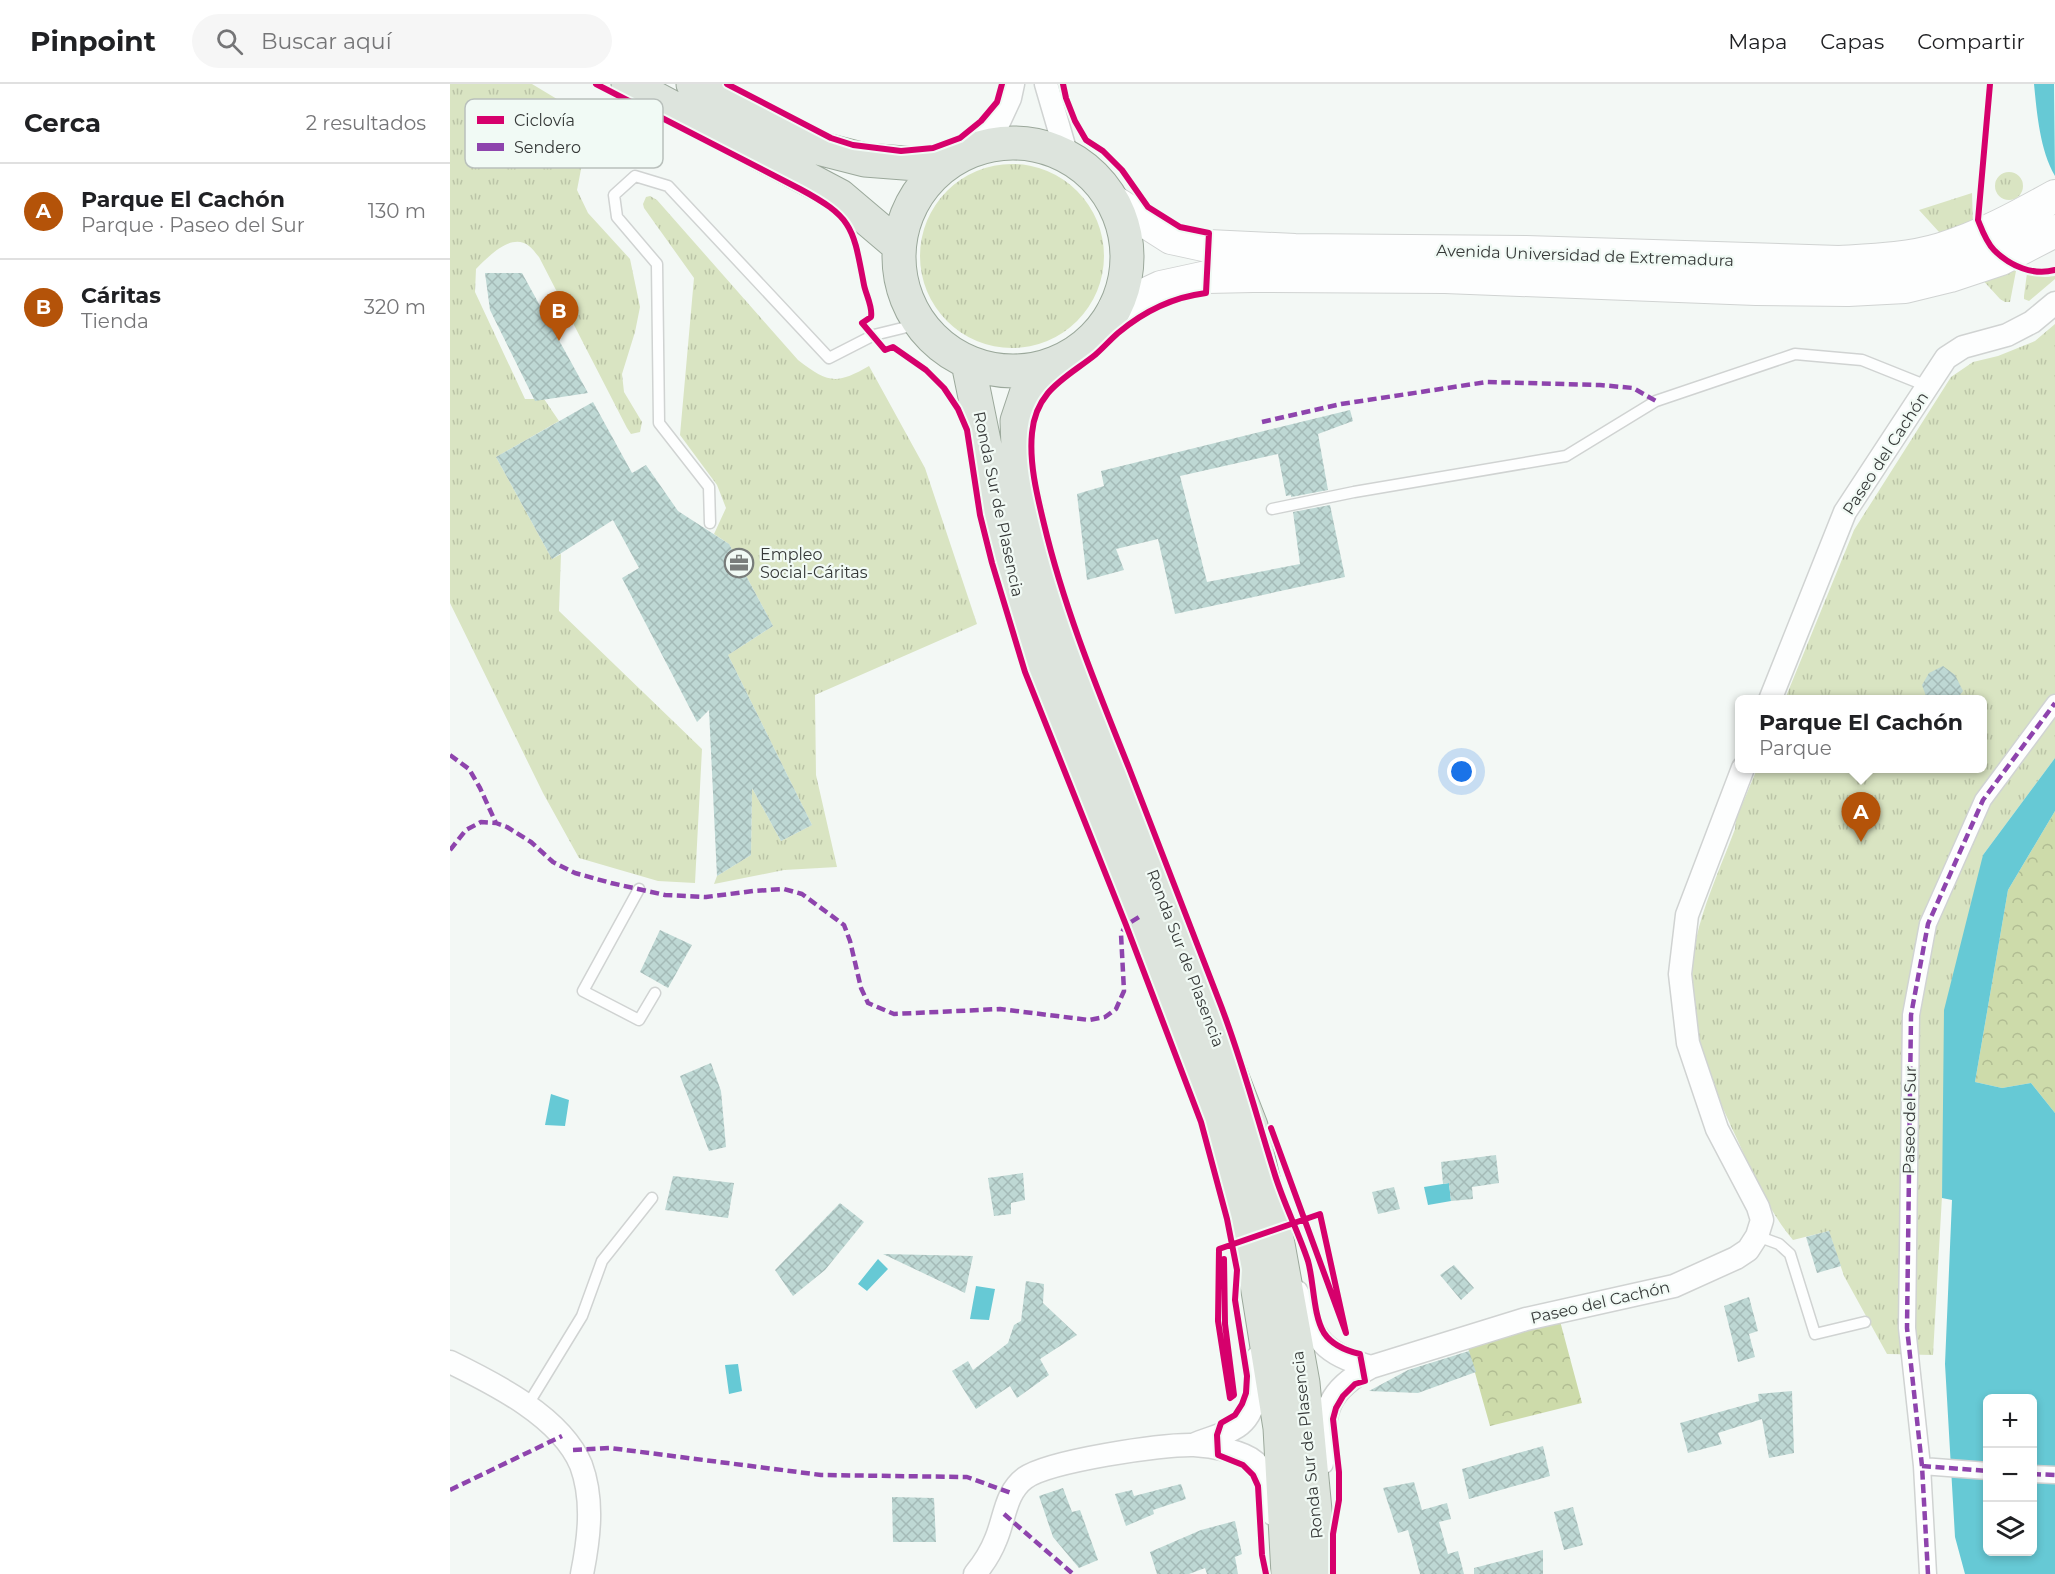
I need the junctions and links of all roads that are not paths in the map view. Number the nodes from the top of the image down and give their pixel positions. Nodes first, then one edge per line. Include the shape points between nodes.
1 (628, 84) edge
2 (693, 84) edge
3 (1013, 84) edge
4 (1046, 84) edge
5 (656, 99) edge
6 (663, 102) edge
7 (971, 150) junction
8 (1067, 156) junction
9 (943, 166) junction
10 (2055, 196) edge
11 (1113, 201) junction
12 (2055, 231) edge
13 (899, 246) junction
14 (2055, 303) edge
15 (1114, 309) junction
16 (919, 324) junction
17 (968, 363) junction
18 (1053, 365) junction
19 (1927, 386) junction
20 (1272, 509) dead end
21 (710, 523) dead end
22 (1772, 695) edge
23 (2055, 703) edge
24 (1741, 773) edge
25 (639, 889) dead end
26 (655, 993) dead end
27 (652, 1198) dead end
28 (1757, 1236) junction
29 (1278, 1244) junction
30 (1255, 1272) junction
31 (1865, 1322) dead end
32 (450, 1362) edge
33 (1371, 1366) junction
34 (527, 1406) junction
35 (1193, 1445) junction
36 (1922, 1466) junction
37 (1983, 1470) edge
38 (2037, 1474) edge
39 (2055, 1475) edge
40 (1318, 1542) junction
41 (582, 1574) edge
42 (975, 1574) edge
43 (1286, 1574) edge
44 (1317, 1574) edge
45 (1928, 1574) edge

1 - 5 main road
2 - 9 main road via 818,148 865,160
3 - 7 street via 997,126
4 - 8 street
6 - 13 main road via 840,196
7 - 8 main road, Ronda Sur de Plasencia via 1004,143 1036,144
7 - 9 main road, Ronda Sur de Plasencia
8 - 11 main road, Ronda Sur de Plasencia via 1094,175
9 - 13 main road, Ronda Sur de Plasencia via 921,189 906,216
10 - 11 main road, Avenida Universidad de Extremadura via 1940,249 1839,262 1208,246 1171,238
11 - 15 main road, Ronda Sur de Plasencia via 1125,232 1128,265 1121,297
12 - 15 main road, Avenida Universidad de Extremadura via 2001,259 1905,287 1756,289 1445,277 1207,277 1161,287
13 - 16 main road, Ronda Sur de Plasencia via 902,287
14 - 19 street, Paseo del Cachón via 2032,322 2007,335 1963,347 1946,358
15 - 18 main road, Ronda Sur de Plasencia via 1105,326 1082,349
16 - 17 main road, Ronda Sur de Plasencia via 941,347
16 - 21 lane via 874,335 829,358 668,186 635,176 614,195 617,217 657,264 659,423 709,488
17 - 18 main road, Ronda Sur de Plasencia via 996,371 1025,372
17 - 30 main road, Ronda Sur de Plasencia via 1009,563 1037,661 1177,1013 1227,1150
18 - 29 main road, Ronda Sur de Plasencia via 1026,394 1017,421 1019,472 1040,566 1066,649 1251,1126
19 - 20 lane via 1862,360 1795,354 1656,401 1566,456
19 - 22 street, Paseo del Cachón via 1845,512
23 - 36 street, Paseo del Sur via 1983,800 1928,924 1911,1015 1906,1328
24 - 28 street via 1687,915 1680,974 1689,1043 1717,1129 1758,1207 1762,1220
25 - 26 lane via 583,991 639,1020
27 - 34 lane via 602,1261 582,1316
28 - 31 lane via 1779,1244 1790,1254 1815,1334
28 - 33 street, Paseo del Cachón via 1748,1250 1736,1258 1674,1286 1526,1319
29 - 33 street via 1312,1328 1325,1346 1346,1360
29 - 40 main road, Ronda Sur de Plasencia via 1303,1383
30 - 35 street via 1257,1388 1251,1412 1234,1429
30 - 43 main road, Ronda Sur de Plasencia via 1280,1428
32 - 34 street
33 - 40 street, Paseo del Cachón via 1348,1380 1331,1400 1324,1427
34 - 41 street via 557,1430 581,1466 589,1521
35 - 42 street via 1133,1450 1039,1470 1023,1479 1011,1492 989,1556
35 - 43 street via 1233,1451 1255,1462 1268,1488
36 - 37 street
36 - 45 street, Paseo del Sur
38 - 39 street
40 - 44 main road, Ronda Sur de Plasencia

